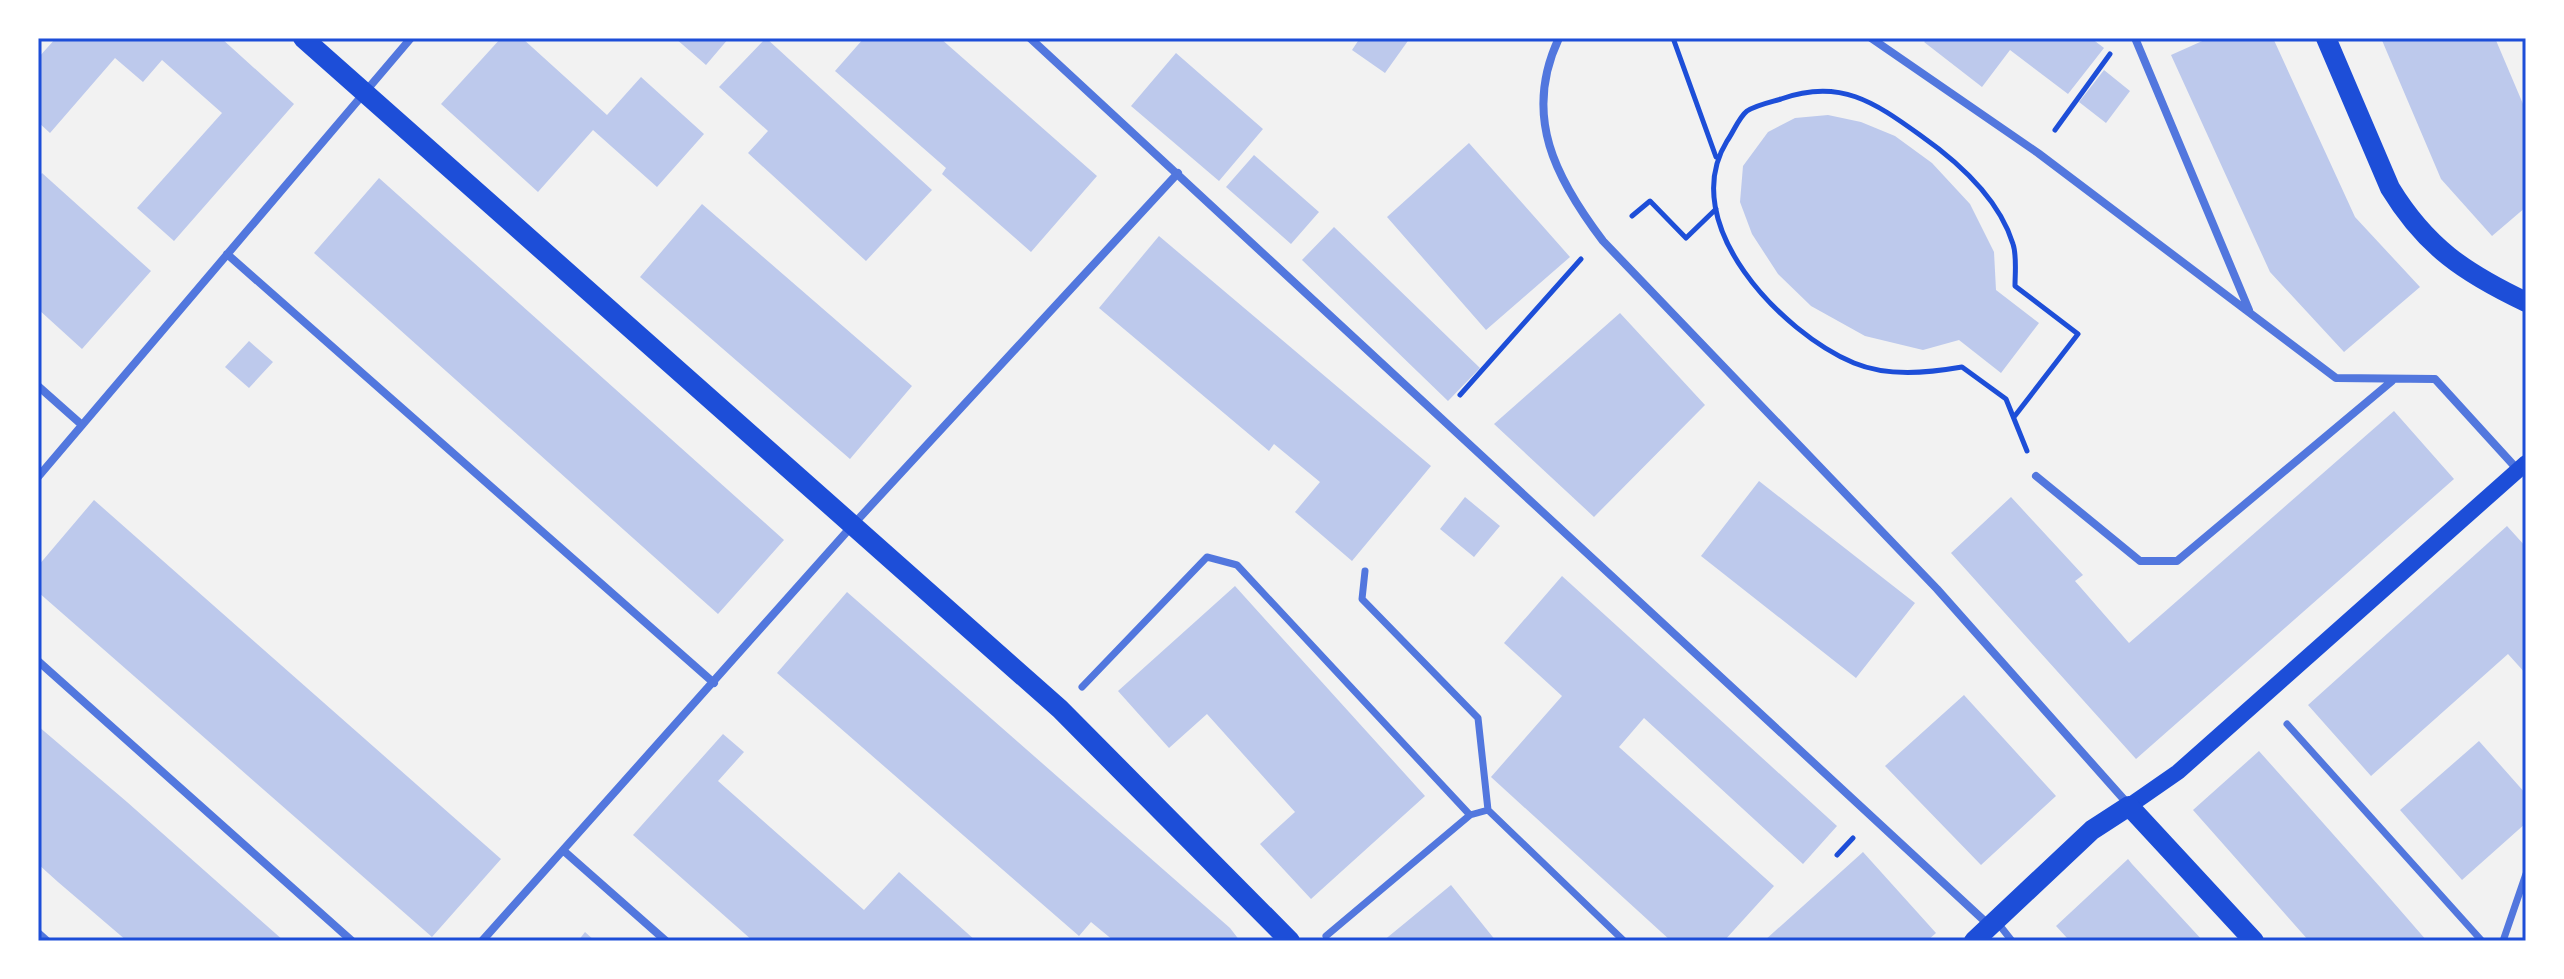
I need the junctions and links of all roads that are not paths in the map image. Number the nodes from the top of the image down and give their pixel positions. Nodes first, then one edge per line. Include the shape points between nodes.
1 (303, 38) edge
2 (411, 38) edge
3 (1030, 38) edge
4 (1559, 38) edge
5 (1871, 38) edge
6 (2135, 38) edge
7 (2326, 38) edge
8 (365, 92) junction
9 (1178, 173) junction
10 (227, 254) junction
11 (2526, 302) edge
12 (2251, 313) junction
13 (2393, 380) junction
14 (38, 386) edge
15 (82, 425) junction
16 (2522, 467) edge
17 (2036, 476) road end
18 (38, 477) edge
19 (851, 527) junction
20 (1365, 571) dead end
21 (38, 661) edge
22 (714, 683) junction
23 (1082, 687) dead end
24 (2287, 724) dead end
25 (2129, 806) junction
26 (1488, 810) junction
27 (1470, 815) junction
28 (565, 852) junction
29 (2526, 874) edge
30 (1994, 924) junction
31 (38, 933) edge
32 (1326, 936) dead end
33 (47, 941) edge
34 (352, 941) edge
35 (482, 941) edge
36 (666, 941) edge
37 (1290, 941) edge
38 (1624, 941) edge
39 (1974, 941) edge
40 (2012, 941) edge
41 (2254, 941) edge
42 (2482, 941) edge
43 (2503, 941) edge

1 - 8 main road
2 - 8 street
3 - 9 street
4 - 25 street via 1546,82 1544,119 1548,147 1570,198 1603,241 1937,589
5 - 12 street via 2038,153
6 - 12 street
7 - 11 main road via 2403,209 2441,254
8 - 10 street
8 - 19 main road
9 - 19 street
9 - 30 street
10 - 15 street
10 - 22 street
12 - 13 street via 2336,378
13 - 16 street via 2435,379
13 - 17 street via 2177,561 2140,561
14 - 15 street
15 - 18 street
16 - 25 main road via 2178,772
19 - 22 street
19 - 37 main road via 1060,709
20 - 26 street via 1362,599 1478,718
21 - 34 street
22 - 28 street
23 - 27 street via 1207,557 1237,565
24 - 42 street
25 - 30 main road via 2092,830
25 - 41 main road
26 - 27 street
26 - 38 street
27 - 32 street
28 - 35 street
28 - 36 street
29 - 43 street
30 - 39 main road
30 - 40 street
31 - 33 street

